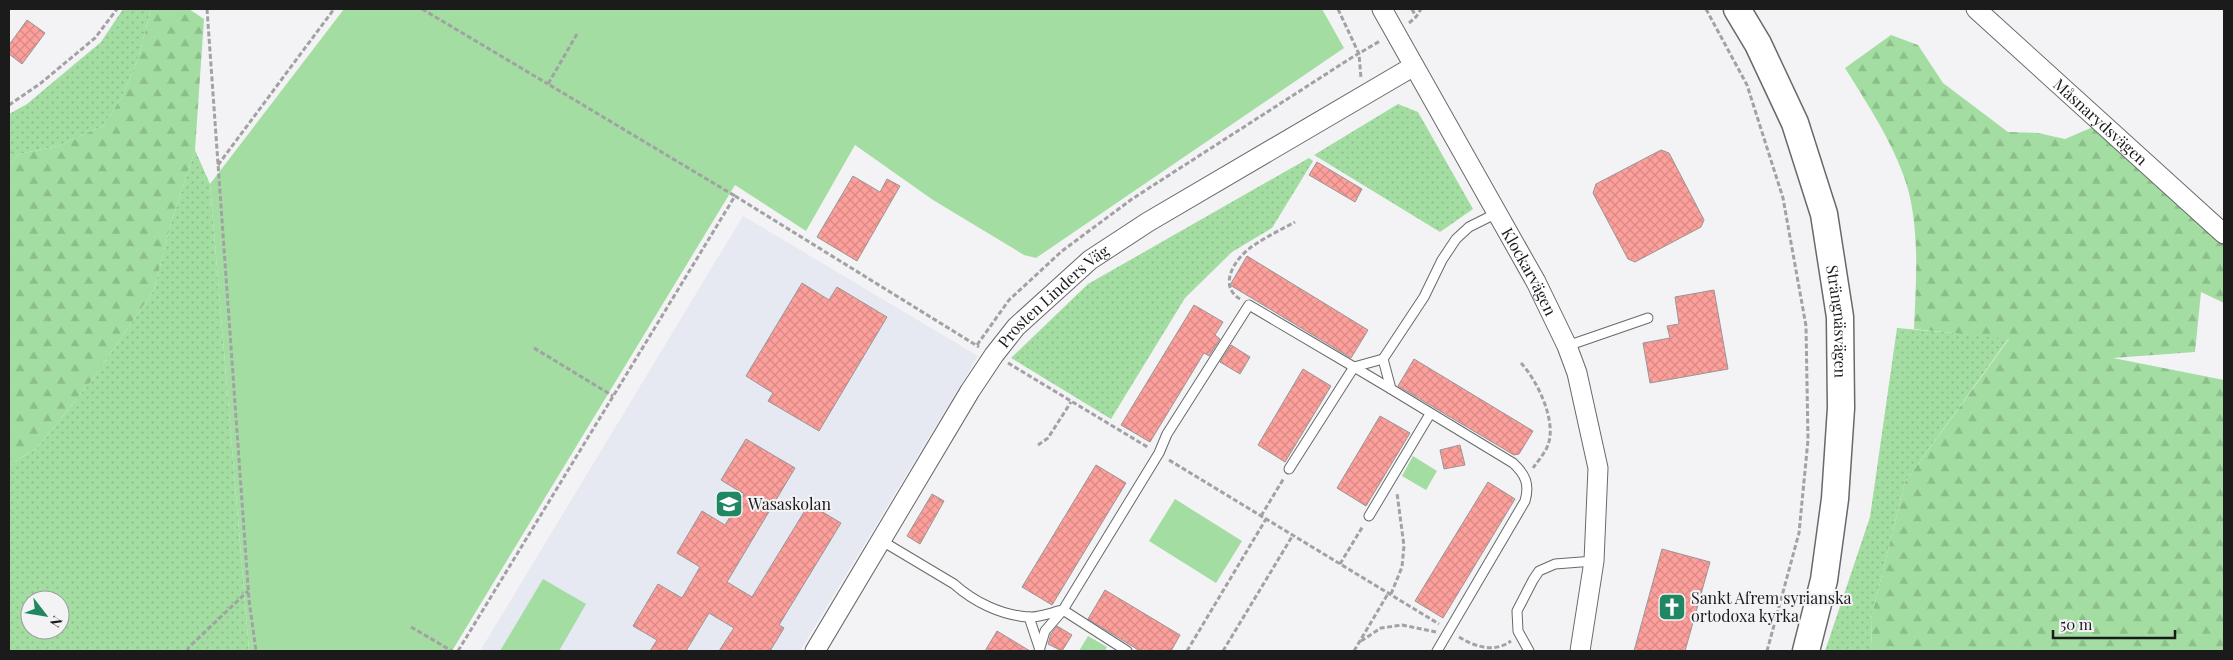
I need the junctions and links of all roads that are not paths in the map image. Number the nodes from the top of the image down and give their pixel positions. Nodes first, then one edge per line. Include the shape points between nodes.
1 (1382, 9) edge
2 (1737, 9) edge
3 (1976, 9) edge
4 (1414, 66) junction
5 (1496, 213) junction
6 (2224, 234) edge
7 (1648, 318) dead end
8 (1567, 346) junction
9 (1383, 359) junction
10 (1354, 366) junction
11 (1391, 389) junction
12 (1430, 414) junction
13 (1289, 469) road end
14 (1369, 516) road end
15 (882, 541) junction
16 (1594, 561) junction
17 (1063, 610) junction
18 (1030, 617) junction
19 (815, 651) edge
20 (1041, 651) edge
21 (1127, 651) edge
22 (1437, 651) edge
23 (1529, 651) edge
24 (1580, 651) edge
25 (1806, 651) edge

1 - 4 street, Klockarvägen
2 - 25 main road, Strängnäsvägen via 1758,44 1795,123 1824,214 1840,318 1842,408 1835,499 1824,580
3 - 6 street, Måsnarydsvägen
4 - 5 street, Klockarvägen
4 - 15 street, Prosten Linders Väg via 1148,222 1090,260 1016,328 994,355 970,390
5 - 8 street, Klockarvägen via 1536,282
5 - 9 lane via 1469,227 1456,239 1424,297
7 - 8 lane
8 - 16 street, Klockarvägen via 1586,405 1598,468
9 - 10 lane
9 - 11 lane
10 - 11 lane
10 - 13 lane
10 - 17 lane via 1249,305 1167,434 1154,461
11 - 12 lane
12 - 14 lane
12 - 22 lane via 1513,462 1522,472 1528,488 1525,501
15 - 18 lane via 986,606
15 - 19 street, Prosten Linders Väg
16 - 23 lane via 1555,564 1539,571 1517,611 1518,631
16 - 24 street, Klockarvägen
17 - 18 lane
17 - 20 lane via 1045,631
17 - 21 lane
18 - 20 lane

